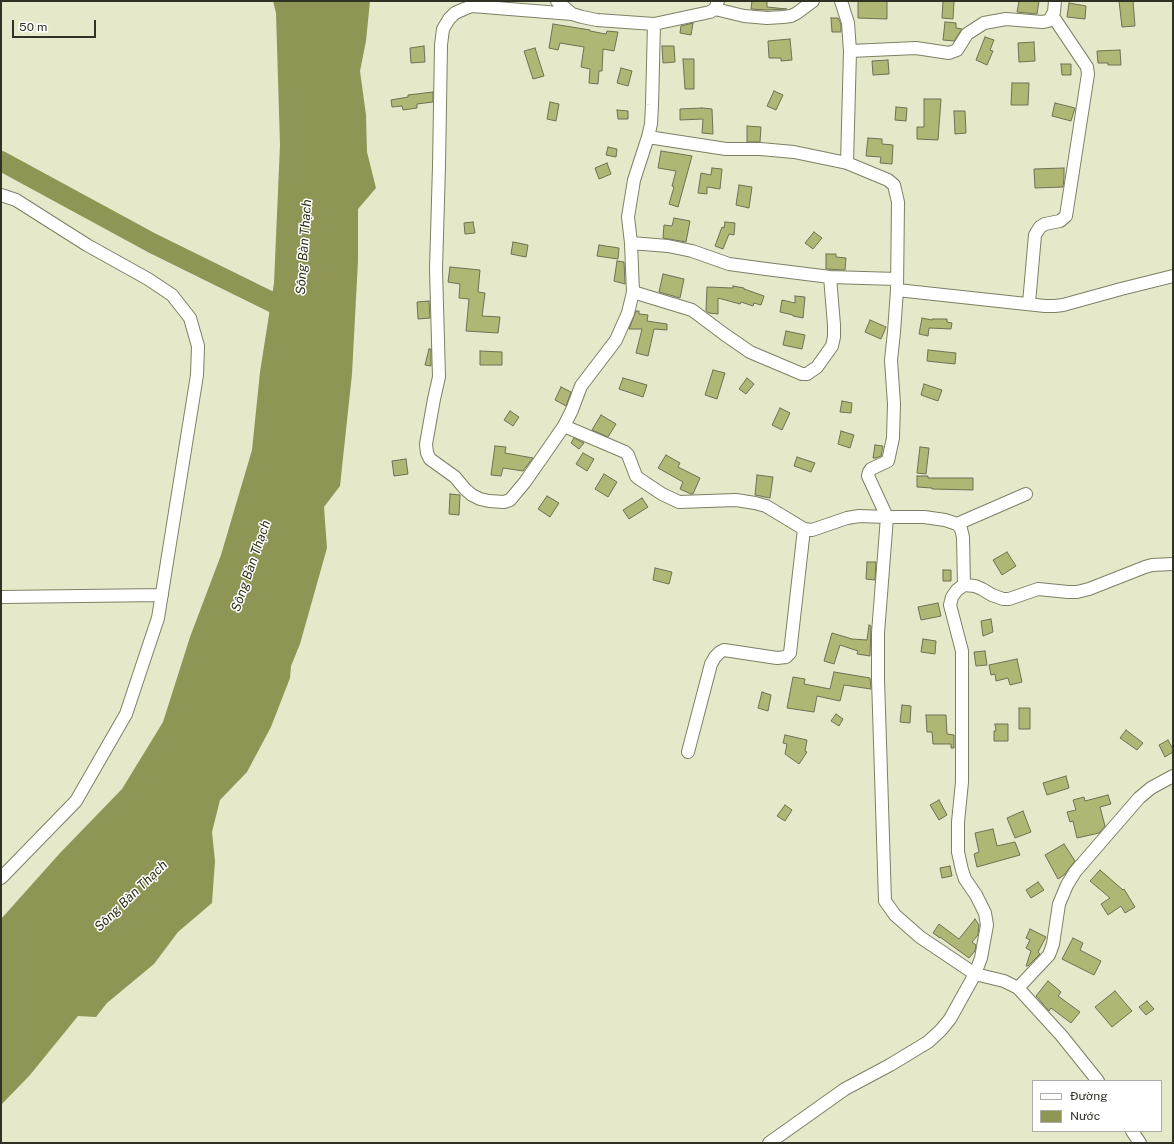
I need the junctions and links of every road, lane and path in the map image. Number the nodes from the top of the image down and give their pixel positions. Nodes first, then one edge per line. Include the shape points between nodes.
1 (557, 1) edge
2 (813, 1) edge
3 (841, 1) edge
4 (1055, 1) edge
5 (716, 5) edge
6 (572, 14) junction
7 (1052, 16) junction
8 (654, 24) junction
9 (850, 50) junction
10 (648, 137) junction
11 (847, 163) junction
12 (1, 195) edge
13 (631, 243) junction
14 (1173, 276) edge
15 (830, 277) junction
16 (897, 284) junction
17 (633, 292) junction
18 (1029, 303) junction
19 (564, 426) junction
20 (1026, 494) dead end
21 (887, 517) junction
22 (957, 524) junction
23 (804, 529) junction
24 (1173, 564) edge
25 (964, 585) junction
26 (162, 595) junction
27 (1, 597) edge
28 (688, 752) dead end
29 (1173, 776) edge
30 (1, 878) edge
31 (975, 974) junction
32 (1018, 988) junction
33 (1097, 1080) edge
34 (1133, 1132) edge
35 (769, 1143) edge
36 (1140, 1143) edge

1 - 6 street
2 - 5 street via 791,16 767,18 744,16
3 - 9 street via 848,23
4 - 7 street
5 - 8 street via 710,12
6 - 8 street via 596,20
6 - 19 street via 472,6 455,13 443,29 436,269 439,377 426,444 427,453 430,459 455,477 472,495 480,499 504,502 510,500 525,482
7 - 9 street via 1042,22 1006,20 984,23 967,34 956,50 949,53 916,48
7 - 18 street via 1087,67 1088,74 1066,216 1060,221 1040,227 1035,235
8 - 10 street via 652,105
9 - 11 street
10 - 11 street via 726,149 794,152
10 - 13 street via 634,180 629,206
11 - 16 street via 894,185 898,202
12 - 26 street via 16,200 87,245 148,279 172,295 190,318 198,346 197,375
13 - 15 street via 692,251 729,264
13 - 17 street
14 - 18 street via 1063,305
15 - 16 street
15 - 17 street via 834,325 832,346 817,367 807,374 750,352 692,310
16 - 18 street
16 - 21 street via 891,360 893,438 888,460 871,469 868,476
17 - 19 street via 628,313 616,340 581,386
19 - 23 street via 628,454 636,476 672,500 736,500 755,503 766,506
20 - 22 street
21 - 22 street via 924,517
21 - 23 street via 859,516 812,530
21 - 31 street via 878,633 885,901 895,915 920,937
22 - 25 street via 963,537
23 - 28 street via 790,653 786,657 777,658 724,650 720,652 711,664
24 - 25 street via 1145,567 1077,592 1038,589 1009,599 992,595 975,586
25 - 31 street via 952,597 950,605 962,651 962,782 958,852 965,878 982,905 987,920 981,958
26 - 27 street
26 - 30 street via 158,618 126,714 76,802
29 - 32 street via 1150,788 1139,798 1075,872 1066,885 1059,904 1049,955
31 - 32 street via 1004,981
31 - 35 street via 950,1019 928,1042 890,1066 845,1088
32 - 33 street
34 - 36 street

